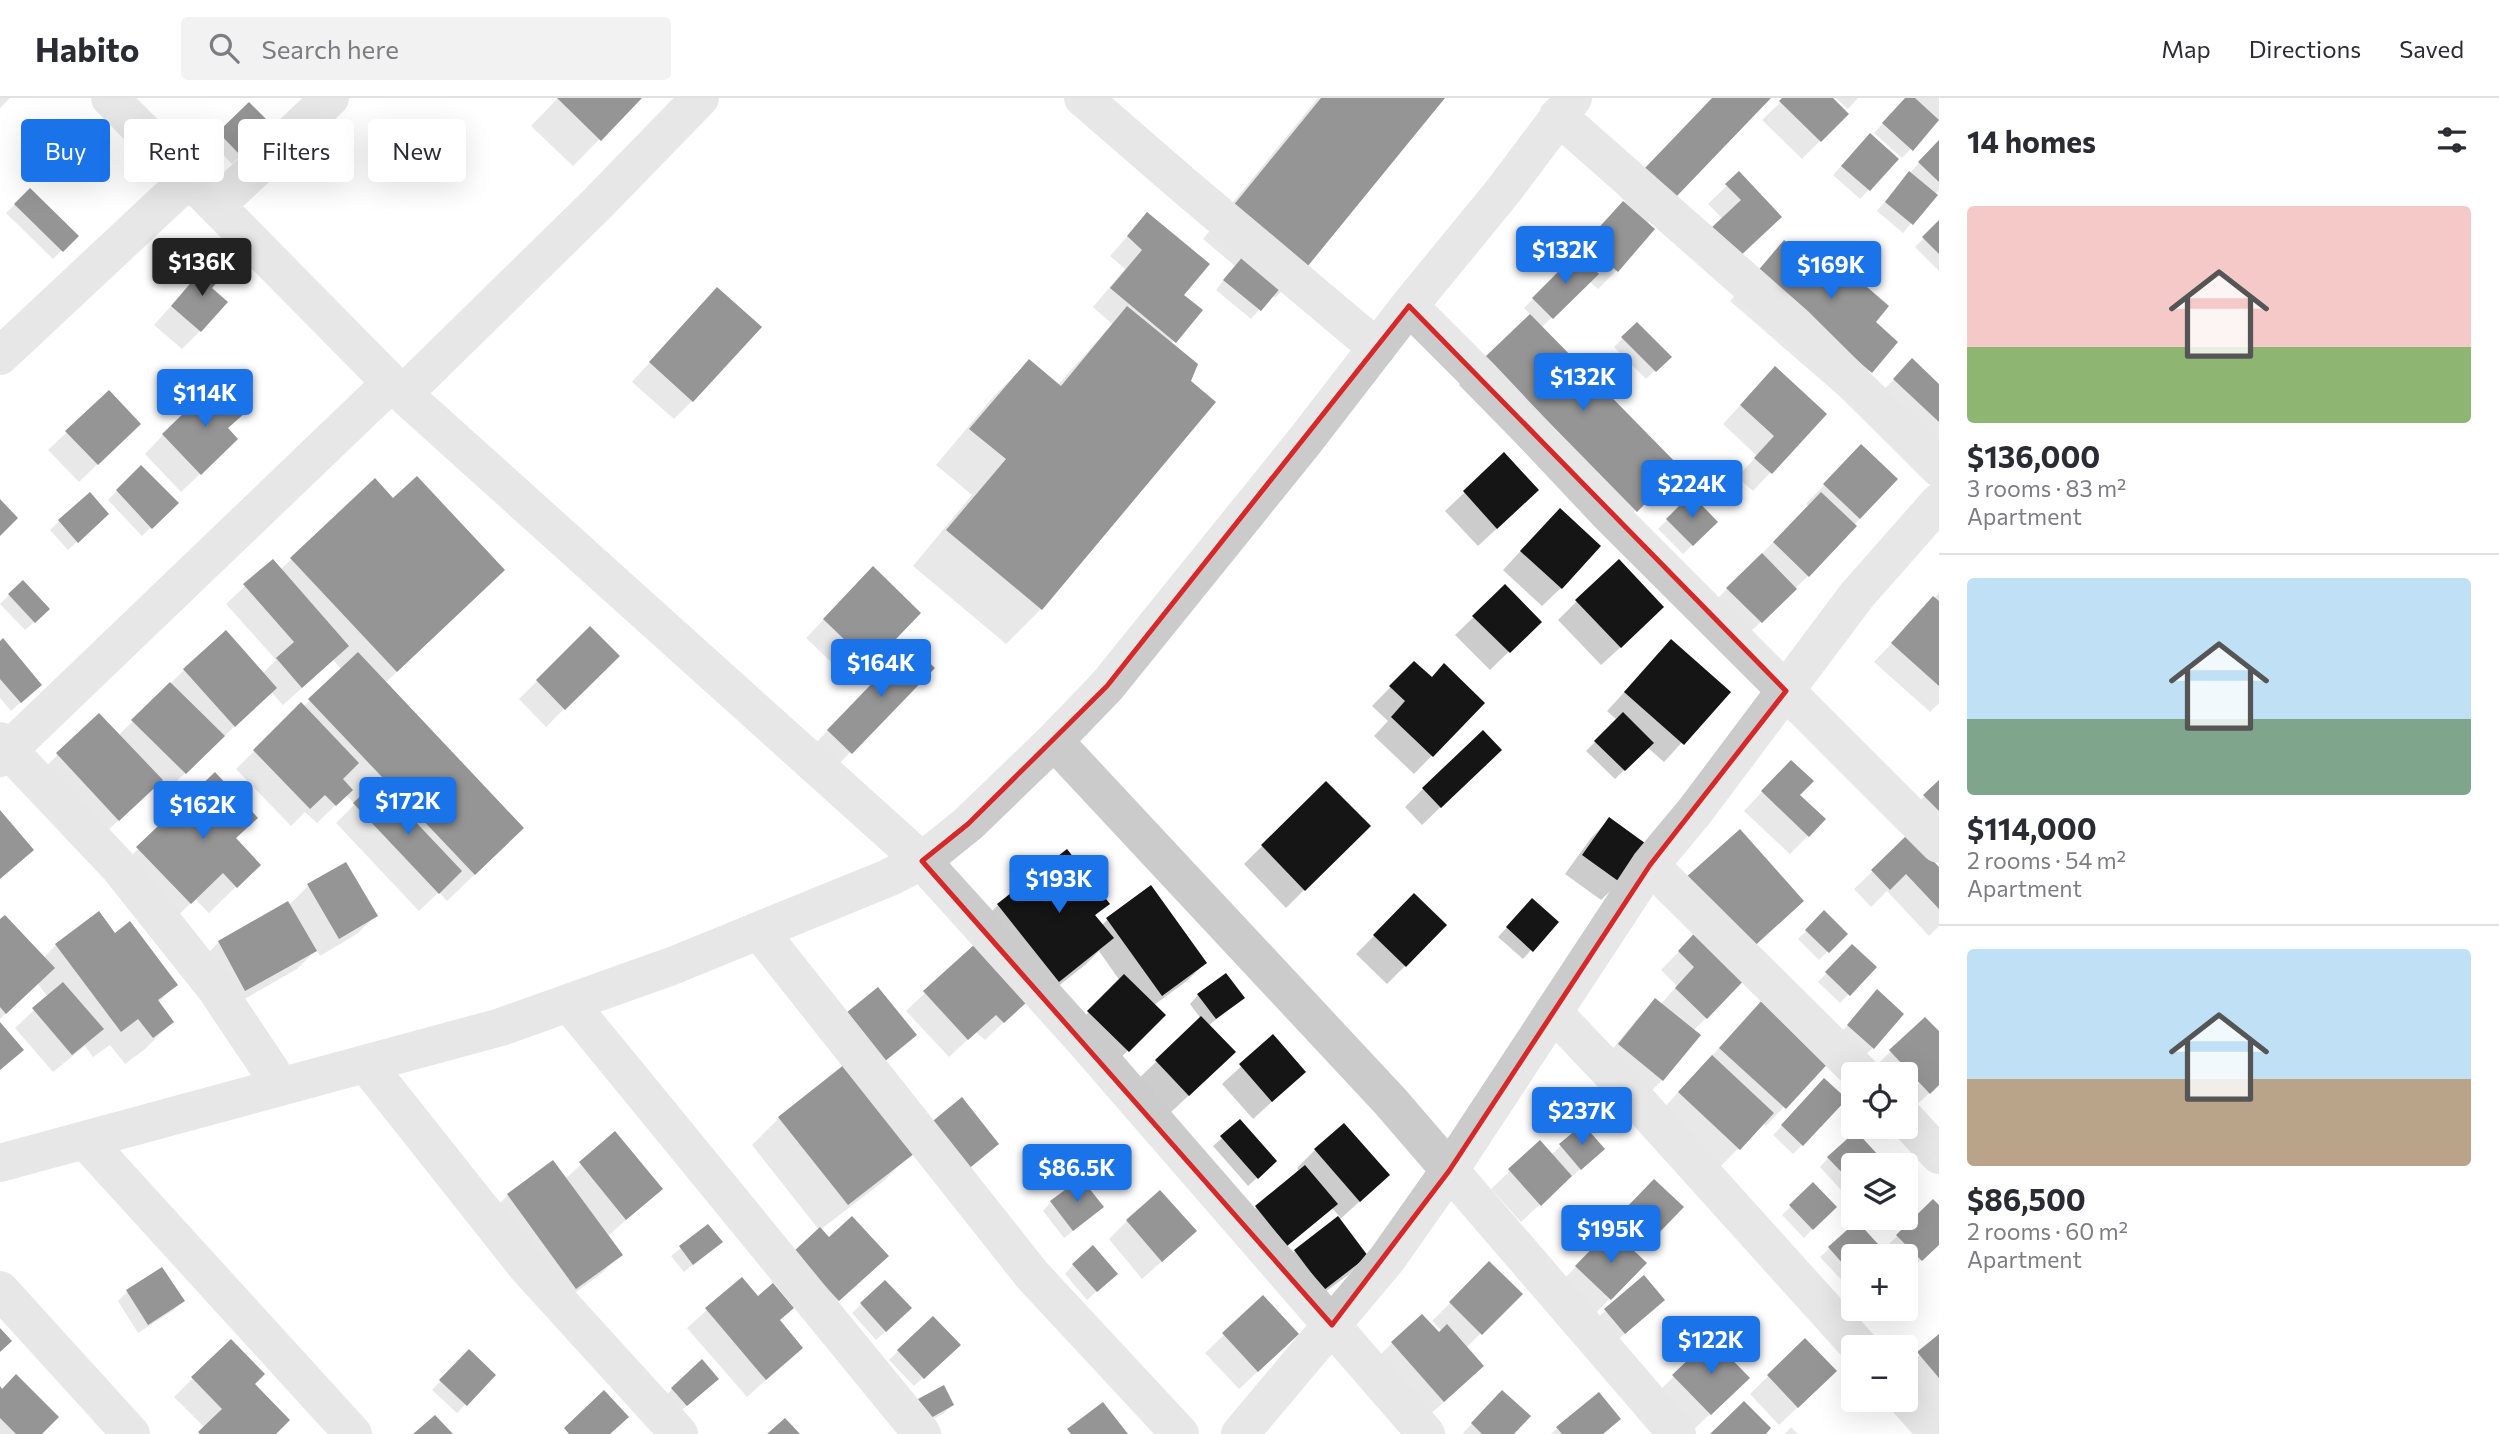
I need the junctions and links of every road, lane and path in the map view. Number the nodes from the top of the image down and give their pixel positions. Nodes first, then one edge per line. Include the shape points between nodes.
1 (110, 98) edge
2 (330, 98) edge
3 (701, 98) edge
4 (1083, 98) edge
5 (1566, 107) edge
6 (131, 119) edge
7 (186, 182) edge
8 (194, 182) edge
9 (217, 205) junction
10 (1409, 306) junction
11 (1377, 348) junction
12 (0, 356) edge
13 (397, 388) junction
14 (1939, 468) edge
15 (1939, 502) edge
16 (1786, 691) junction
17 (1054, 741) junction
18 (3, 749) edge
19 (1939, 844) edge
20 (922, 861) junction
21 (1650, 865) junction
22 (760, 932) junction
23 (569, 1003) junction
24 (1553, 1012) junction
25 (1849, 1062) edge
26 (366, 1064) junction
27 (281, 1086) junction
28 (1918, 1132) edge
29 (85, 1140) junction
30 (1939, 1155) edge
31 (0, 1163) edge
32 (1449, 1171) junction
33 (0, 1290) edge
34 (1332, 1325) junction
35 (1848, 1335) edge
36 (1918, 1412) edge
37 (131, 1434) edge
38 (353, 1434) edge
39 (679, 1434) edge
40 (922, 1434) edge
41 (1180, 1434) edge
42 (1240, 1434) edge
43 (1426, 1434) edge
44 (1677, 1434) edge
45 (1938, 1434) edge

1 - 6 street
2 - 9 street
3 - 13 street via 596,205
4 - 11 street
5 - 10 street
5 - 14 street
7 - 12 street
8 - 9 street
9 - 13 street
10 - 11 street
10 - 16 street
11 - 17 street via 1107,686
13 - 18 street
13 - 20 street
15 - 16 street via 1857,595
16 - 19 street
16 - 21 street
17 - 20 street via 968,824
17 - 32 street via 1390,1101
18 - 27 street via 119,866 216,989
20 - 22 street
20 - 34 street
21 - 24 street
21 - 25 street
22 - 23 street
22 - 41 street via 1033,1276
23 - 26 street
23 - 40 street
24 - 32 street
24 - 35 street
26 - 27 street
26 - 39 street via 527,1267
27 - 29 street
28 - 30 street
29 - 31 street
29 - 38 street
32 - 34 street via 1387,1259
32 - 44 street
33 - 37 street
34 - 42 street
34 - 43 street
36 - 45 street

